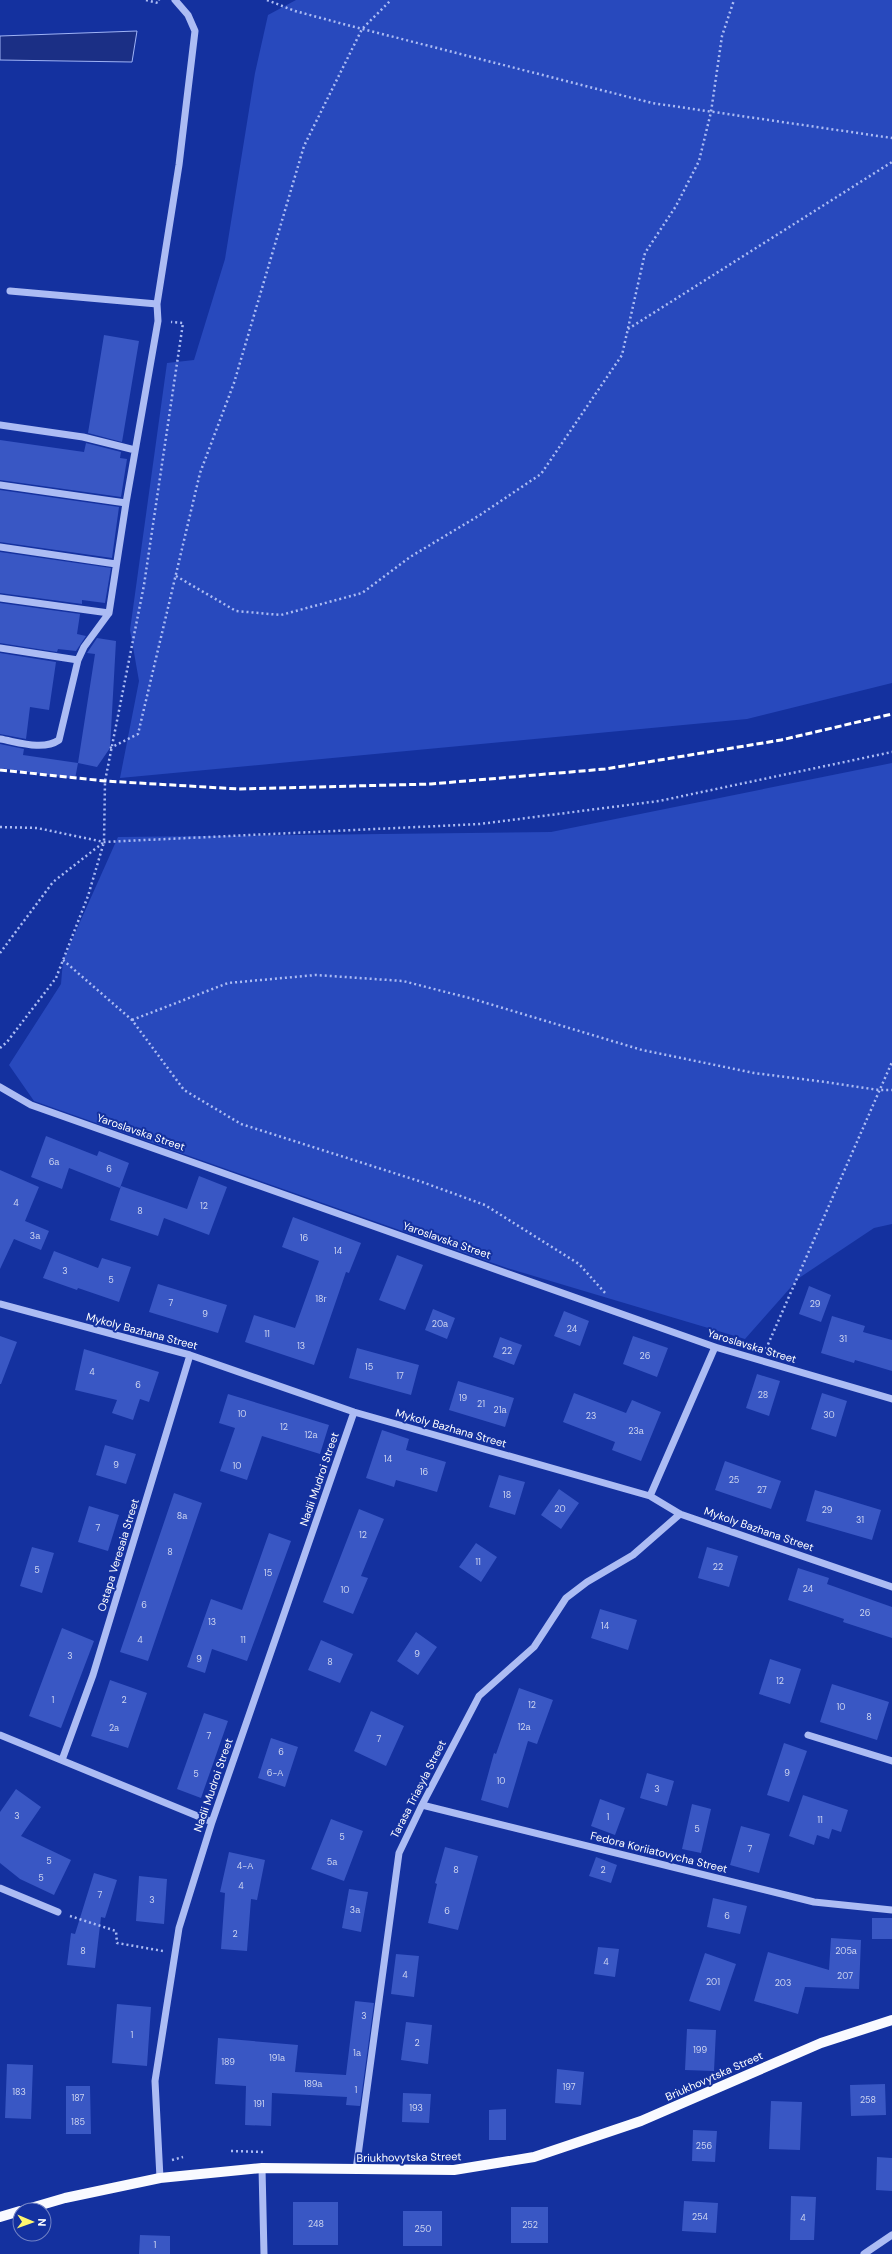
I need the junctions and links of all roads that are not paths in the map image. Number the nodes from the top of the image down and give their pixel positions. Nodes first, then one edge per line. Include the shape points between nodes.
1 (175, 0) edge
2 (10, 291) dead end
3 (157, 304) junction
4 (0, 425) edge
5 (135, 450) junction
6 (0, 485) edge
7 (126, 503) junction
8 (0, 547) edge
9 (116, 564) junction
10 (0, 598) edge
11 (109, 613) junction
12 (0, 648) edge
13 (78, 660) junction
14 (0, 739) edge
15 (0, 1087) edge
16 (0, 1304) edge
17 (715, 1347) junction
18 (190, 1355) junction
19 (892, 1399) edge
20 (354, 1412) junction
21 (650, 1496) junction
22 (680, 1514) junction
23 (892, 1587) edge
24 (0, 1735) edge
25 (808, 1735) dead end
26 (62, 1760) junction
27 (892, 1761) edge
28 (422, 1805) junction
29 (212, 1822) junction
30 (0, 1888) edge
31 (892, 1910) edge
32 (58, 1912) road end
33 (892, 2020) edge
34 (262, 2168) junction
35 (356, 2170) junction
36 (160, 2178) junction
37 (51, 2202) edge
38 (12, 2213) edge
39 (0, 2217) edge
40 (892, 2235) edge
41 (264, 2254) edge
42 (864, 2254) edge

1 - 3 street via 188,15 195,31 179,165
2 - 3 street
3 - 5 street via 158,321
4 - 5 street via 83,437
5 - 7 street
6 - 7 street
7 - 9 street
8 - 9 street
9 - 11 street
10 - 11 street
11 - 13 street via 84,647
12 - 13 street
13 - 14 street via 59,740 52,745 43,746
15 - 17 street, Yaroslavska Street via 31,1105
16 - 18 street, Mykoly Bazhana Street
17 - 19 street, Yaroslavska Street
17 - 21 street
18 - 20 street, Mykoly Bazhana Street
18 - 26 street, Ostapa Veresaia Street via 93,1675
20 - 21 street, Mykoly Bazhana Street
20 - 29 street, Nadii Mudroi Street
21 - 22 street, Mykoly Bazhana Street
22 - 23 street, Mykoly Bazhana Street
22 - 28 street, Tarasa Triasyla Street via 633,1555 587,1582 566,1598 534,1647 479,1696
24 - 26 street
25 - 27 street
26 - 29 street
28 - 31 street, Fedora Koriiatovycha Street via 814,1902
28 - 35 street, Tarasa Triasyla Street via 399,1853
29 - 36 street, Nadii Mudroi Street via 173,1953 155,2081
30 - 32 street
33 - 35 main road, Briukhovytska Street via 821,2043 641,2122 534,2157 454,2170
34 - 35 main road, Briukhovytska Street
34 - 36 main road, Briukhovytska Street
34 - 41 street
36 - 37 main road, Briukhovytska Street
38 - 39 main road
40 - 42 street

